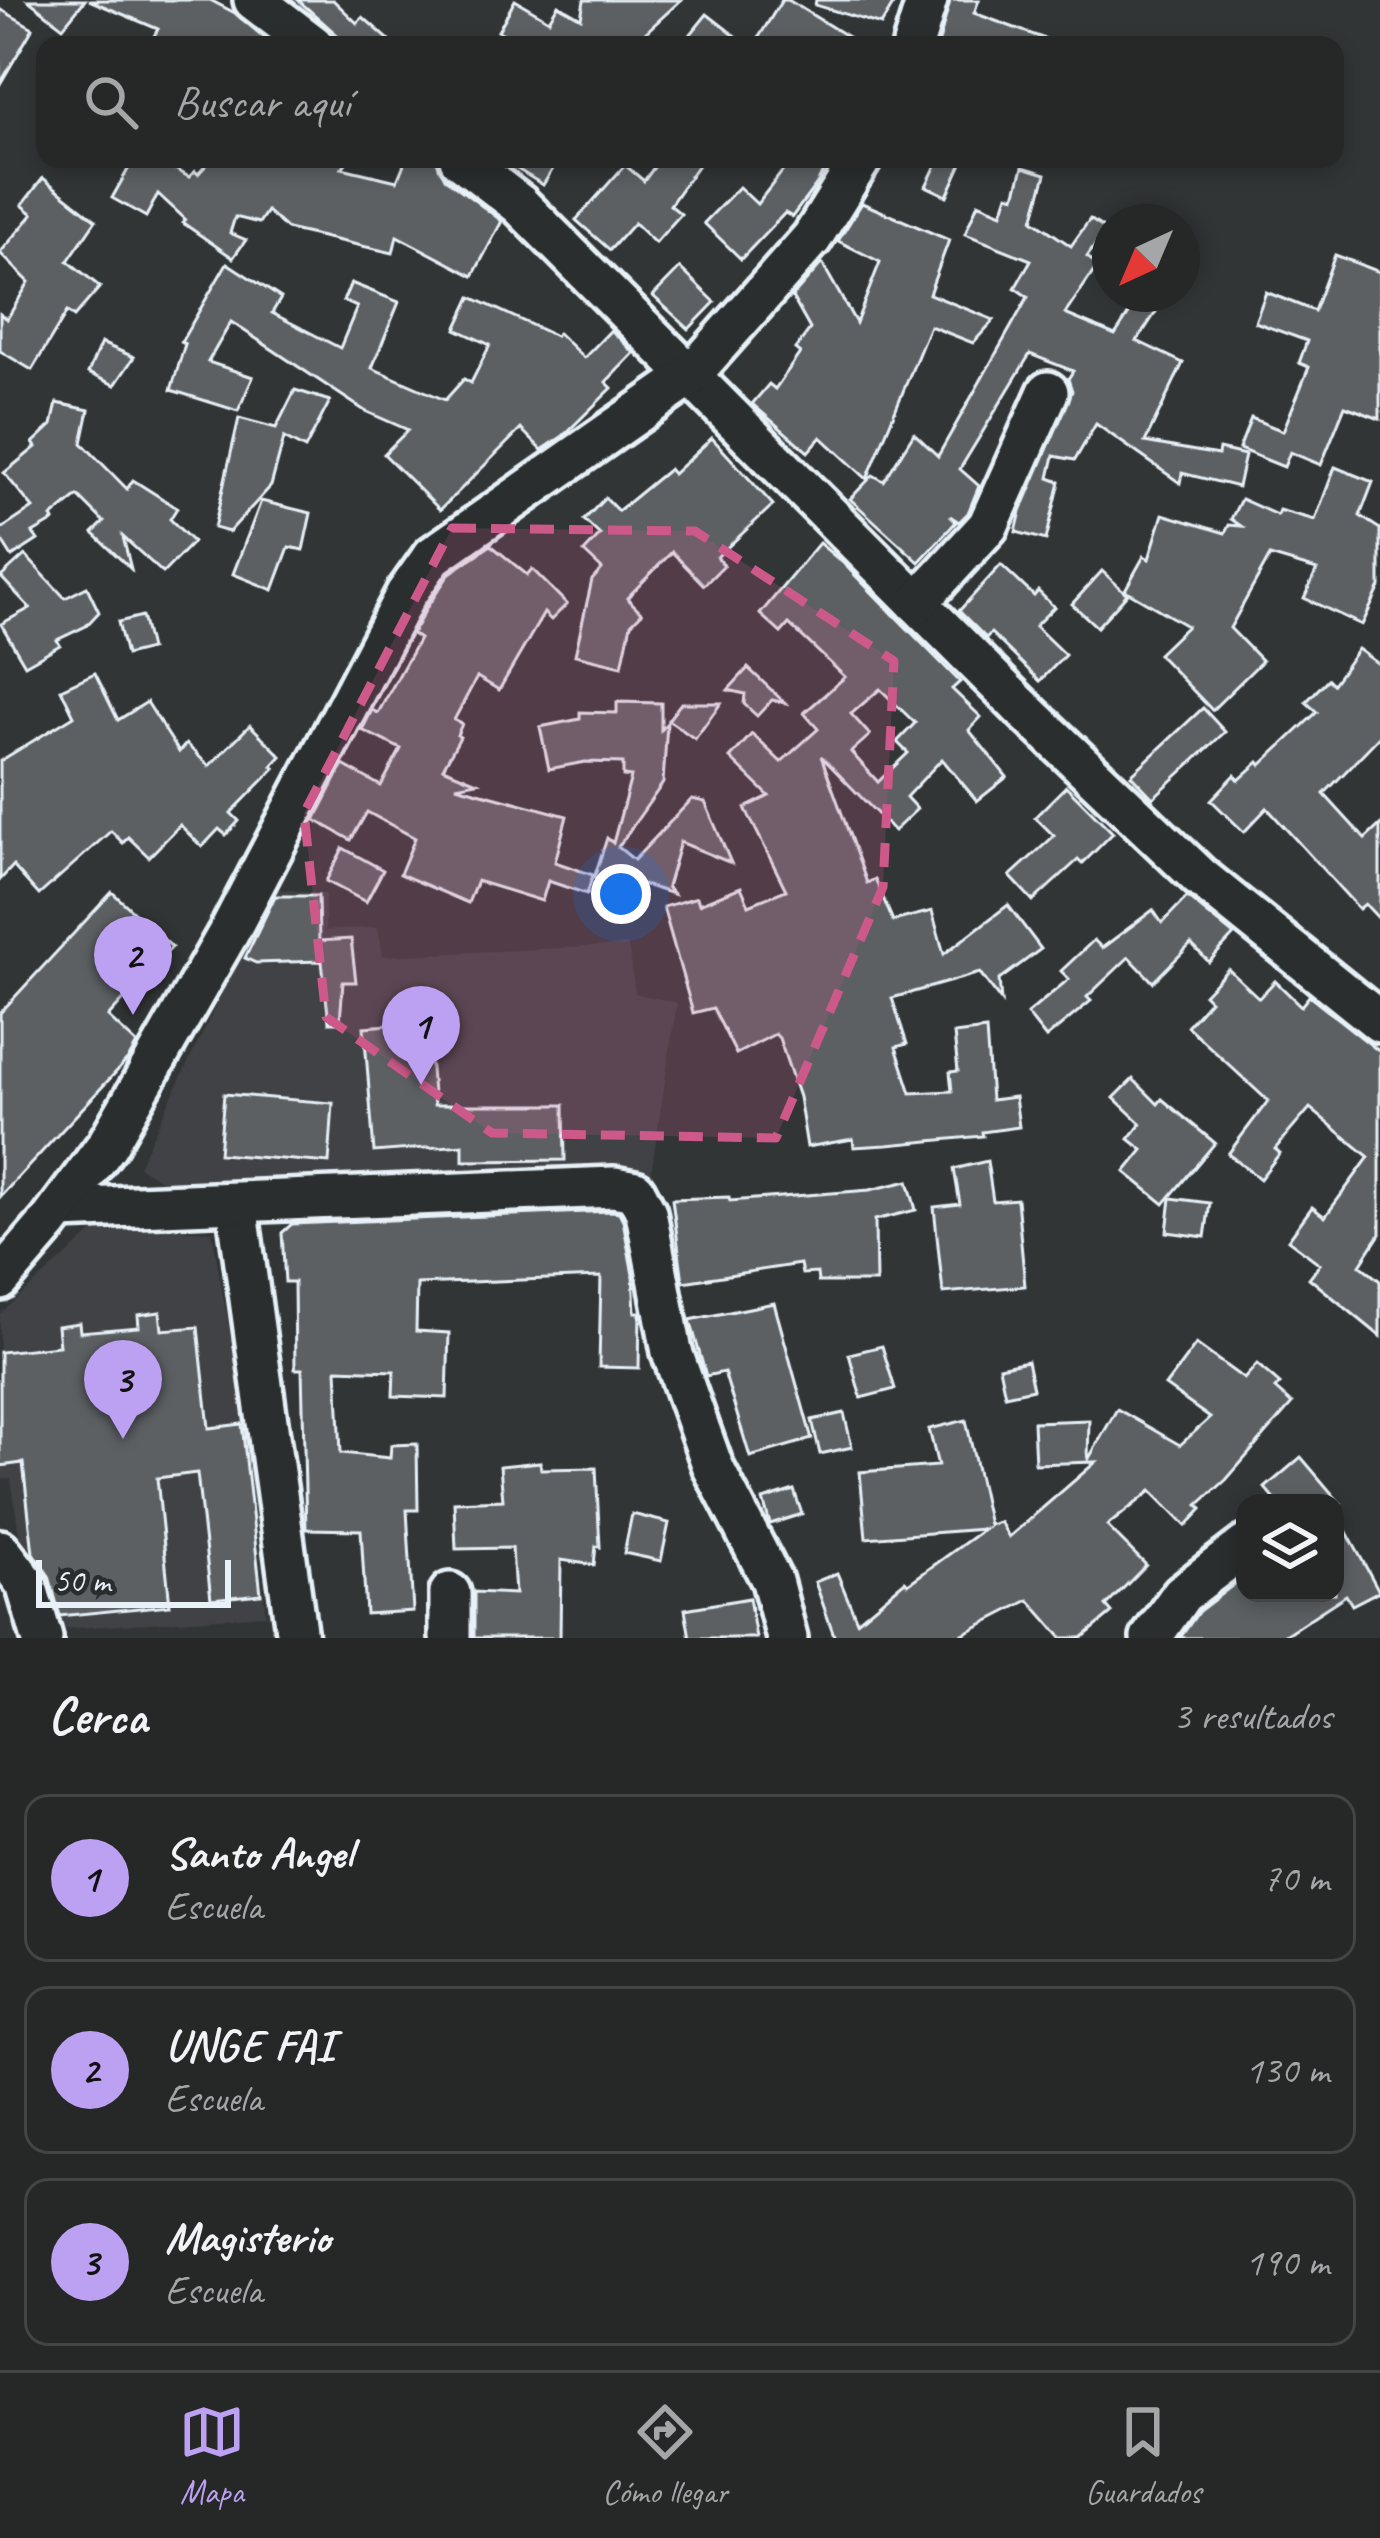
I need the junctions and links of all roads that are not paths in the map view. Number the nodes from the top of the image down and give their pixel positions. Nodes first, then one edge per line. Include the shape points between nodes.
1 (254, 0) edge
2 (927, 0) edge
3 (301, 36) edge
4 (916, 36) edge
5 (472, 168) edge
6 (855, 168) edge
7 (689, 377) junction
8 (1048, 392) dead end
9 (917, 603) junction
10 (1380, 1022) edge
11 (107, 1145) junction
12 (237, 1204) junction
13 (142, 1207) junction
14 (60, 1209) junction
15 (0, 1280) edge
16 (0, 1550) edge
17 (1236, 1553) edge
18 (450, 1593) dead end
19 (42, 1638) edge
20 (297, 1638) edge
21 (450, 1638) edge
22 (787, 1638) edge
23 (1151, 1638) edge

1 - 3 street
2 - 4 street
5 - 7 street via 519,204
6 - 7 street via 812,238
7 - 9 street
7 - 11 street via 433,556
8 - 9 street via 988,526
9 - 10 street via 1200,877
11 - 13 street
11 - 14 street
12 - 13 street
12 - 20 street
12 - 22 street via 635,1191 646,1212 672,1352 713,1467 772,1581
13 - 14 street
14 - 15 street
16 - 19 street via 26,1584
17 - 23 street via 1182,1594
18 - 21 street

